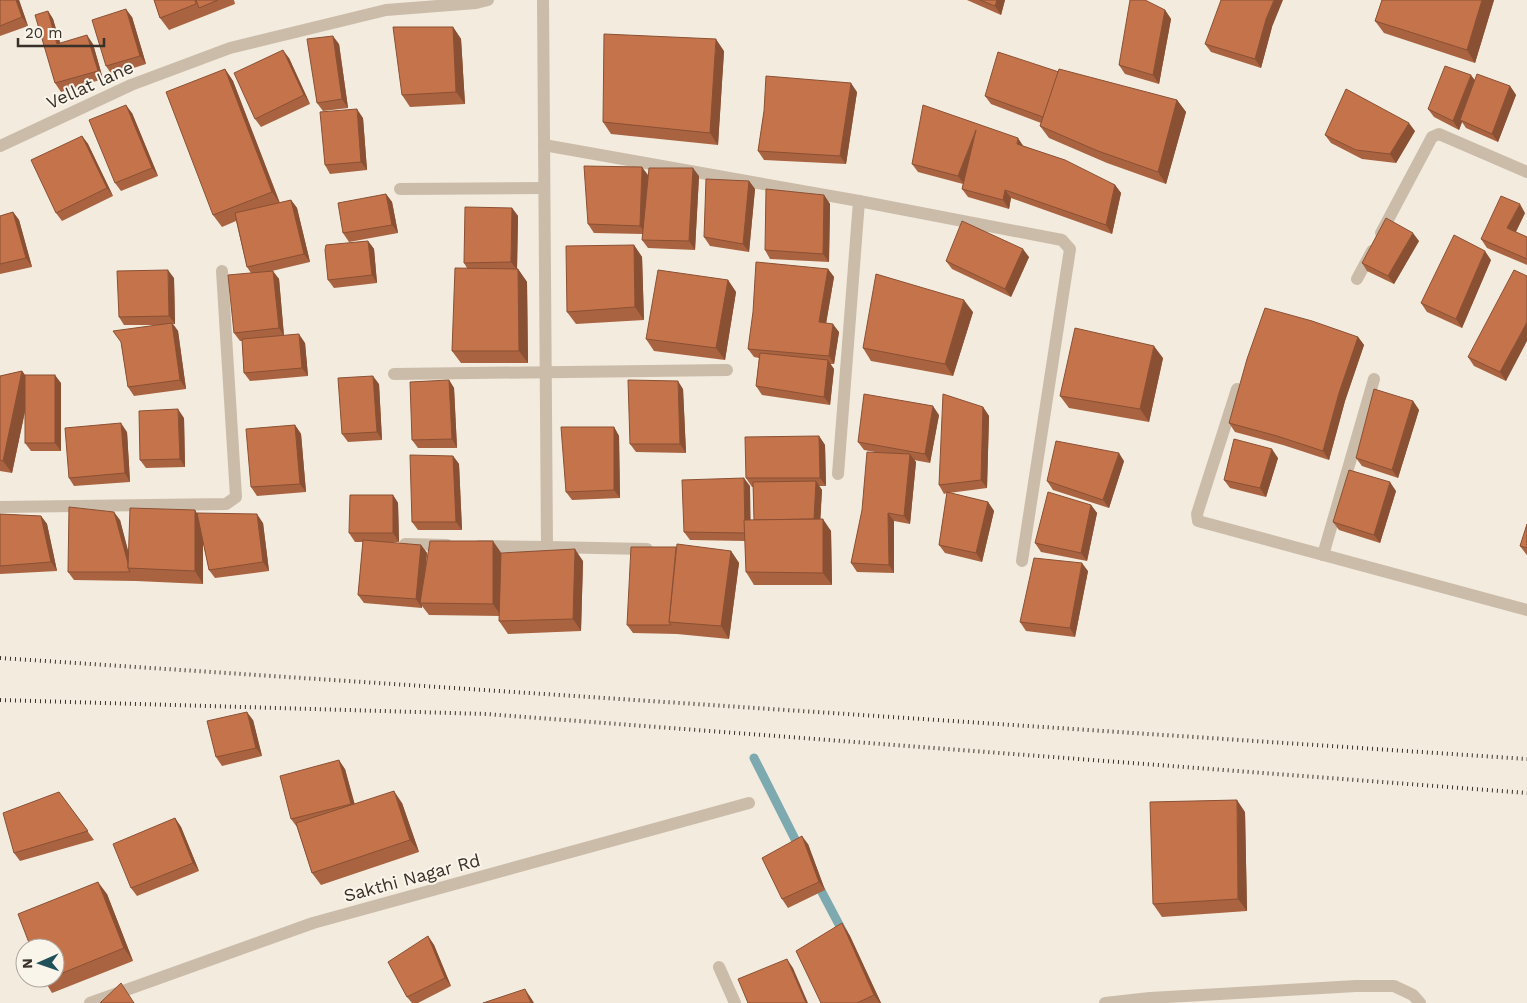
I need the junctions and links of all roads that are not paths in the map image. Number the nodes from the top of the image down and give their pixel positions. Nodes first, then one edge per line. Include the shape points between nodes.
1 (488, 0) edge
2 (543, 0) edge
3 (412, 4) edge
4 (544, 145) junction
5 (0, 146) edge
6 (1527, 172) edge
7 (544, 188) junction
8 (400, 189) dead end
9 (860, 201) junction
10 (222, 271) dead end
11 (1357, 279) dead end
12 (727, 370) dead end
13 (545, 373) junction
14 (394, 374) dead end
15 (1374, 379) dead end
16 (1237, 389) edge
17 (838, 474) dead end
18 (0, 507) edge
19 (405, 544) edge
20 (547, 547) junction
21 (662, 549) edge
22 (1323, 555) junction
23 (1022, 561) dead end
24 (1527, 610) edge
25 (749, 803) dead end
26 (720, 967) dead end
27 (90, 1003) edge
28 (735, 1003) edge
29 (1105, 1003) edge
30 (1420, 1003) edge

1 - 3 street, Vellat lane
2 - 4 street
3 - 5 street, Vellat lane via 230,48 131,85
4 - 7 street
4 - 9 street
6 - 11 street via 1439,134 1432,137
7 - 8 street
7 - 13 street
9 - 17 street
9 - 23 street via 1062,240 1070,249
10 - 18 street via 236,497 226,504
12 - 13 street
13 - 14 street
13 - 20 street
15 - 22 street
16 - 22 street via 1197,514 1198,521
19 - 20 street
20 - 21 street
22 - 24 street
25 - 27 street, Sakthi Nagar Rd via 313,923
26 - 28 street
29 - 30 street via 1394,986 1413,995

